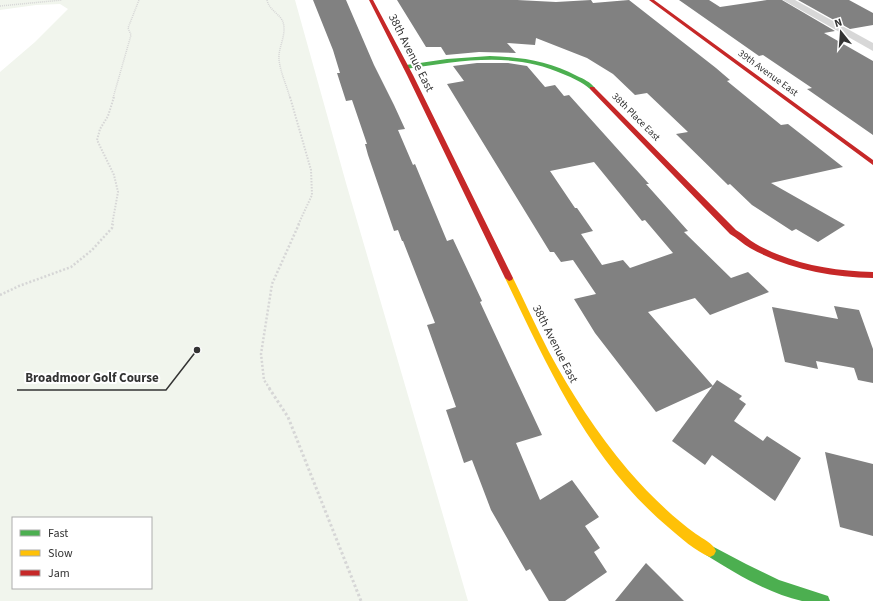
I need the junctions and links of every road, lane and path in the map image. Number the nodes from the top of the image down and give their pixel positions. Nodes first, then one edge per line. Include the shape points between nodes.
1 (62, 0) edge
2 (139, 0) edge
3 (267, 0) edge
4 (371, 0) edge
5 (651, 0) edge
6 (788, 0) edge
7 (0, 6) edge
8 (873, 48) edge
9 (406, 67) junction
10 (873, 163) edge
11 (873, 275) edge
12 (0, 295) edge
13 (362, 601) edge
14 (824, 601) edge

1 - 7 path
2 - 12 path via 128,28 131,35 122,70 108,116 97,140 114,175 118,192 112,228 92,250 71,267
3 - 13 path via 268,5 283,22 284,35 280,47 280,60 311,170 312,195 272,284 261,354 264,380 288,417
4 - 9 street, 38th Avenue East
5 - 10 street, 39th Avenue East
6 - 8 street
9 - 11 street, 38th Place East via 471,57 500,56 552,66 571,73 588,84 733,232 754,247 788,262 820,270 856,276
9 - 14 street, 38th Avenue East via 558,378 596,439 650,503 696,541 732,564 778,587

